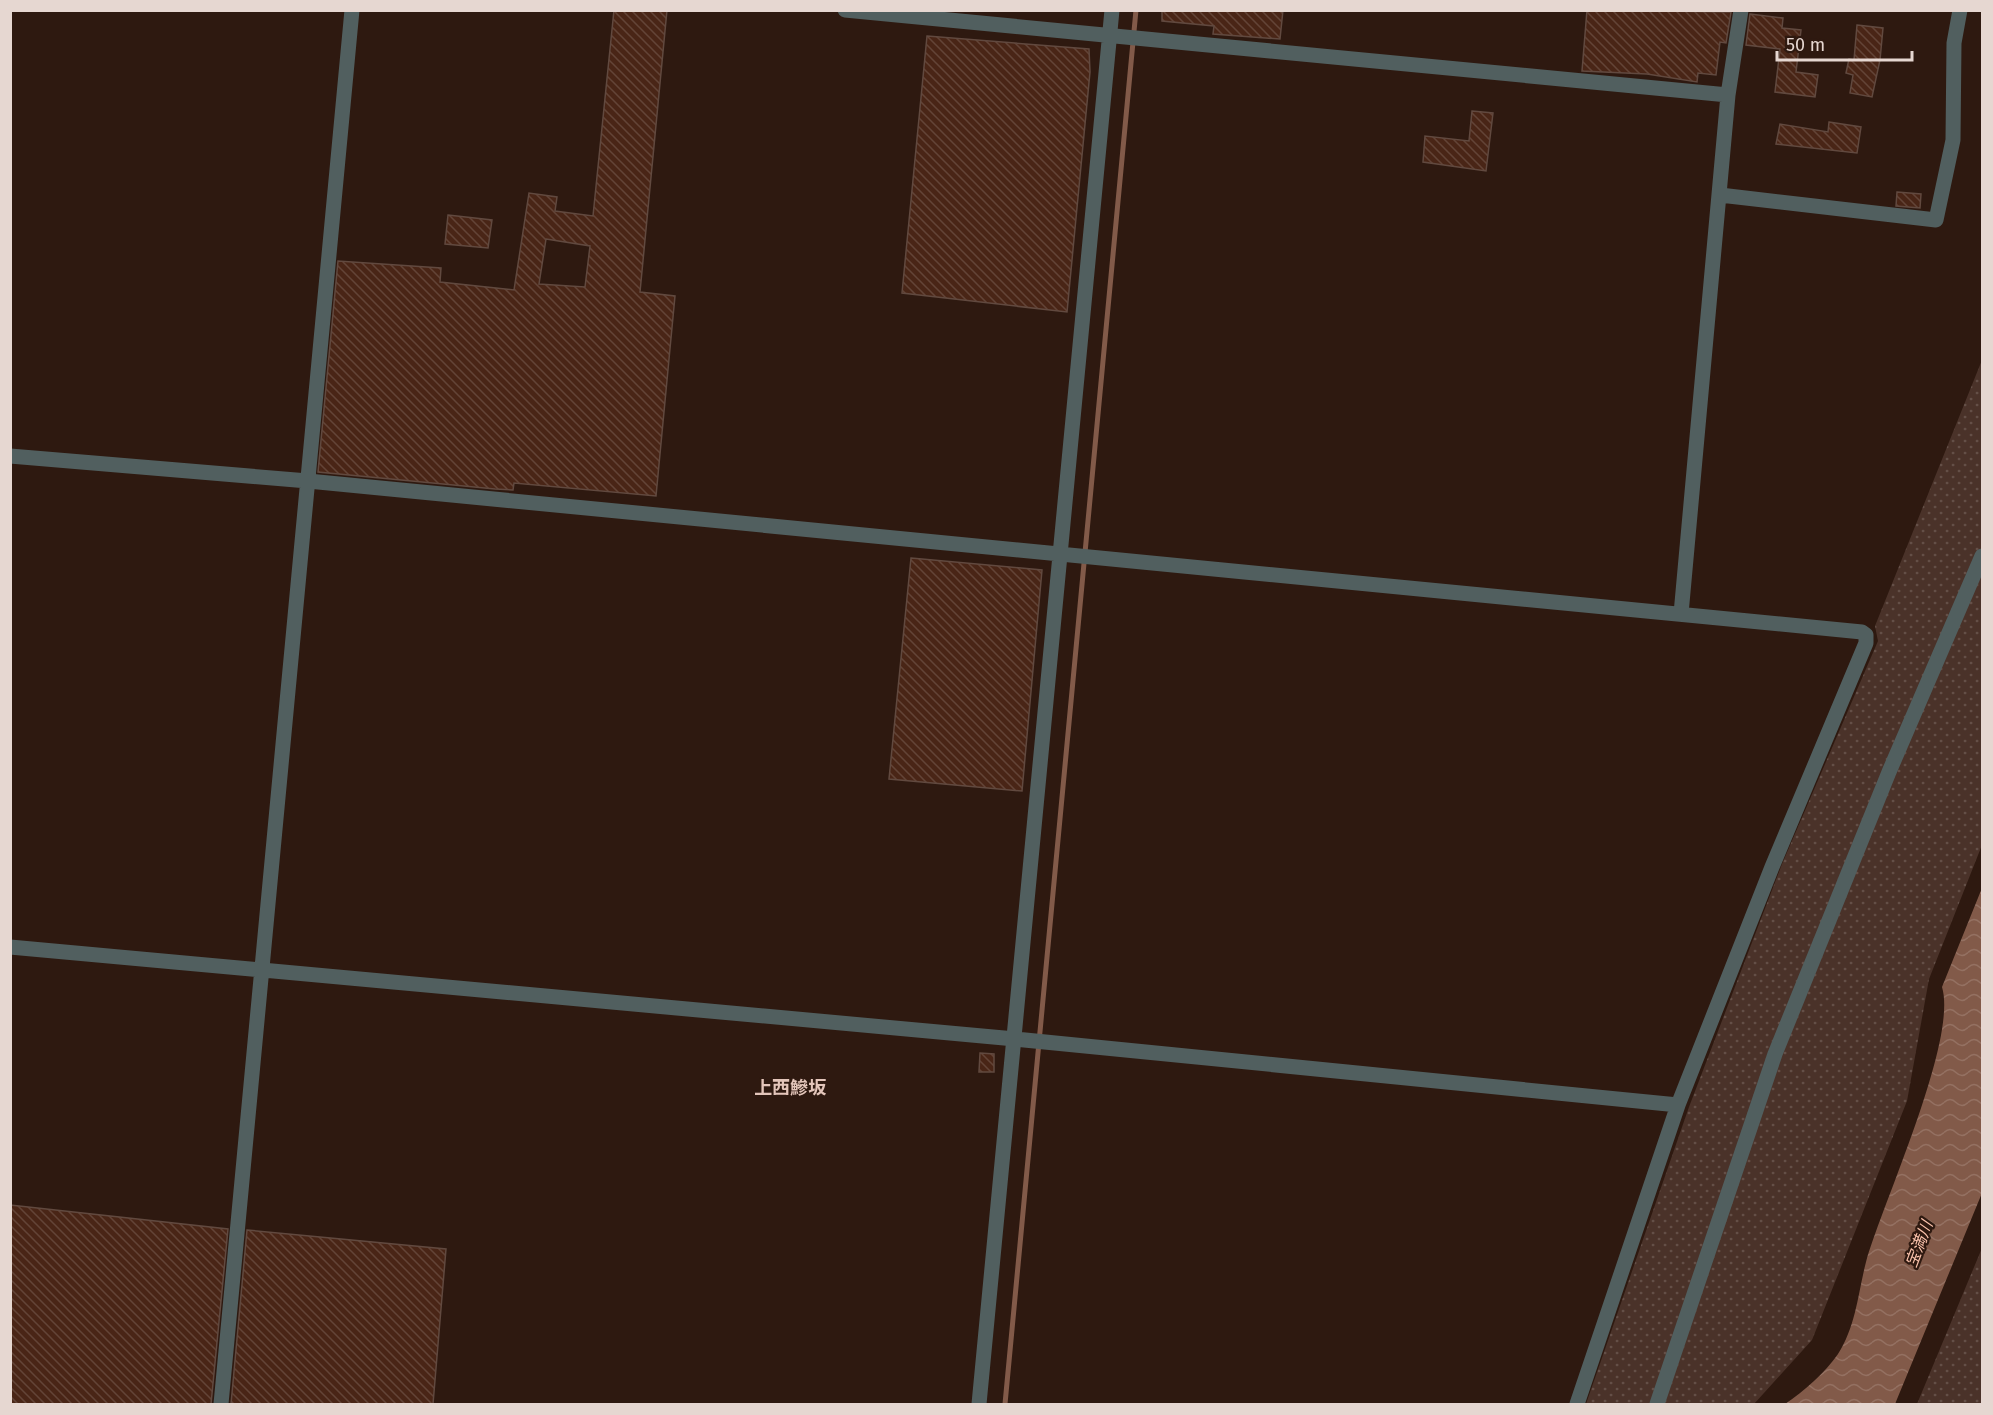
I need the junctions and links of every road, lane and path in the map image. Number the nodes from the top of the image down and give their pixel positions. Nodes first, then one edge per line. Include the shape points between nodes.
1 (352, 10) edge
2 (845, 10) edge
3 (1112, 10) edge
4 (1741, 10) edge
5 (1960, 10) edge
6 (1116, 36) junction
7 (1728, 95) junction
8 (1720, 195) junction
9 (10, 456) edge
10 (308, 481) junction
11 (1066, 556) junction
12 (1983, 556) edge
13 (1681, 614) junction
14 (10, 946) edge
15 (262, 970) junction
16 (1021, 1040) junction
17 (1678, 1105) junction
18 (221, 1404) edge
19 (979, 1404) edge
20 (1577, 1404) edge
21 (1657, 1404) edge

1 - 10 street
2 - 6 street
3 - 6 street
4 - 7 street
5 - 8 street via 1954,44 1953,140 1936,220
6 - 7 street
6 - 11 street
7 - 8 street
8 - 13 street
9 - 10 street
10 - 11 street
10 - 15 street
11 - 13 street
11 - 16 street
12 - 21 street via 1885,782 1775,1054
13 - 17 street via 1862,632 1866,643
14 - 15 street
15 - 16 street
15 - 18 street
16 - 17 street
16 - 19 street
17 - 20 street

